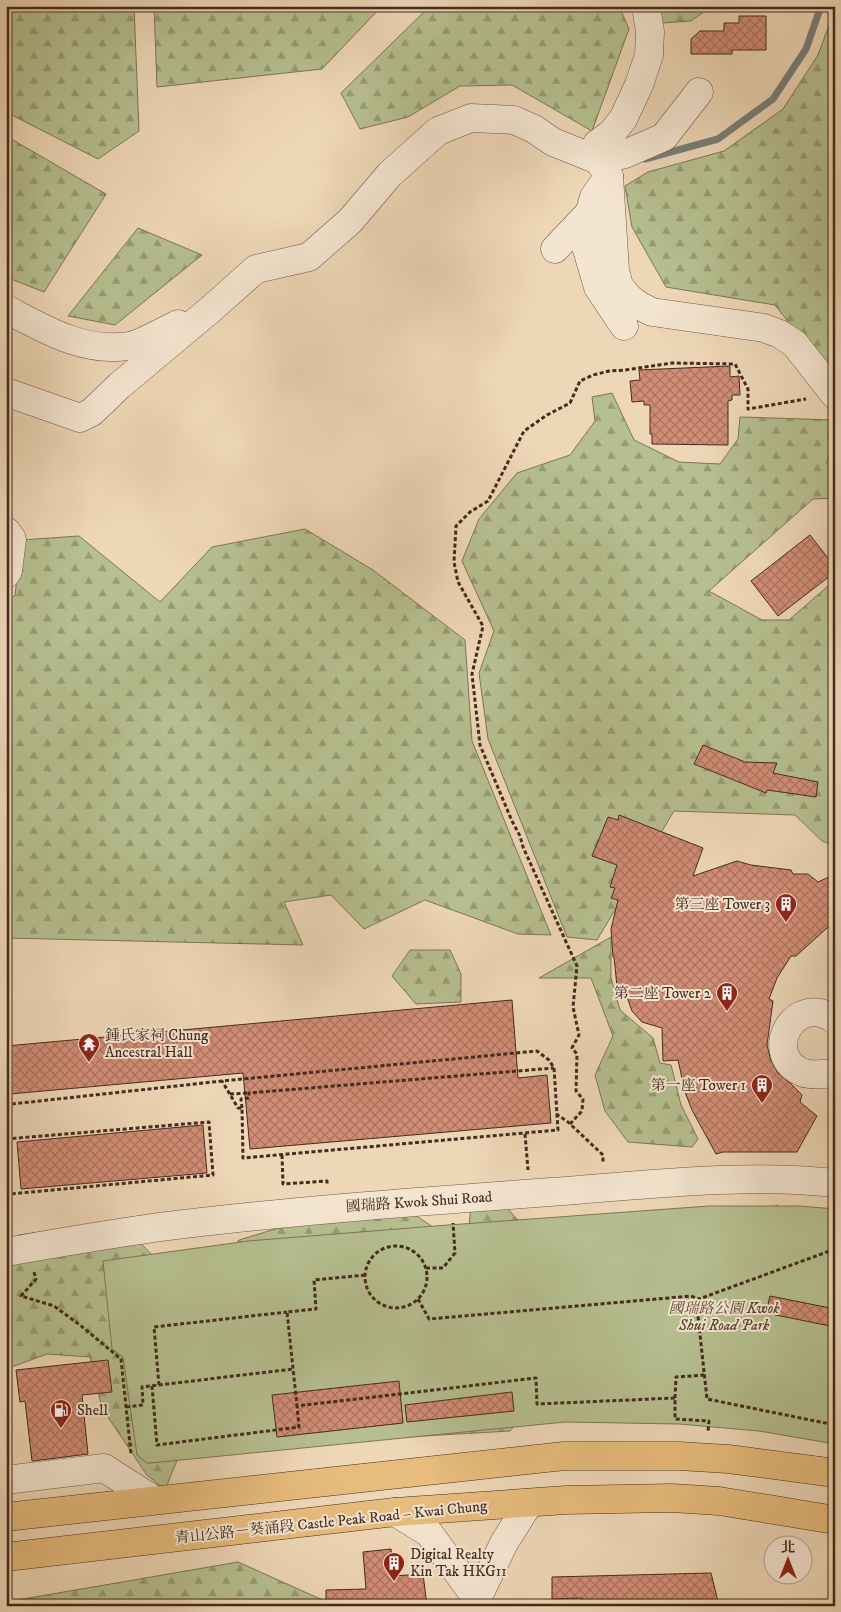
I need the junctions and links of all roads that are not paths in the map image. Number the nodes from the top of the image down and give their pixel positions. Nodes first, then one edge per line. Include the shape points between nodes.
1 (646, 6) edge
2 (699, 92) dead end
3 (604, 168) junction
4 (590, 212) junction
5 (555, 248) dead end
6 (6, 309) edge
7 (211, 309) junction
8 (624, 326) dead end
9 (6, 392) edge
10 (834, 394) edge
11 (6, 531) edge
12 (6, 574) edge
13 (835, 1020) edge
14 (831, 1071) edge
15 (835, 1183) edge
16 (6, 1252) edge
17 (835, 1473) edge
18 (6, 1480) edge
19 (154, 1500) junction
20 (529, 1503) junction
21 (395, 1512) junction
22 (6, 1517) edge
23 (835, 1520) edge
24 (6, 1557) edge
25 (477, 1602) edge

1 - 3 street via 649,56 623,120 597,144 596,151
2 - 3 street via 664,137 625,154
3 - 4 street
3 - 7 street via 514,120 471,118 438,131 390,174 350,221 309,257 256,268
3 - 10 street via 615,270 619,286 629,298 652,312 764,328 780,334 795,344
4 - 5 street
4 - 8 street via 586,246 598,287
6 - 7 street via 52,334 89,346 130,346
7 - 9 street via 92,412 80,418
11 - 12 street via 12,539
13 - 14 street via 818,1012 808,1013 798,1017 784,1032 783,1047 788,1062 795,1069 815,1075
15 - 16 street, 國瑞路 Kwok Shui Road via 738,1179 328,1209 174,1225
17 - 19 main road via 728,1459 564,1456
18 - 19 street via 104,1468
19 - 22 main road
20 - 21 main road, 青山公路－葵涌段 Castle Peak Road – Kwai Chung
20 - 23 main road, 青山公路－葵涌段 Castle Peak Road – Kwai Chung via 672,1498 719,1501
20 - 25 street via 504,1543
21 - 24 main road, 青山公路－葵涌段 Castle Peak Road – Kwai Chung
21 - 25 street via 429,1533

